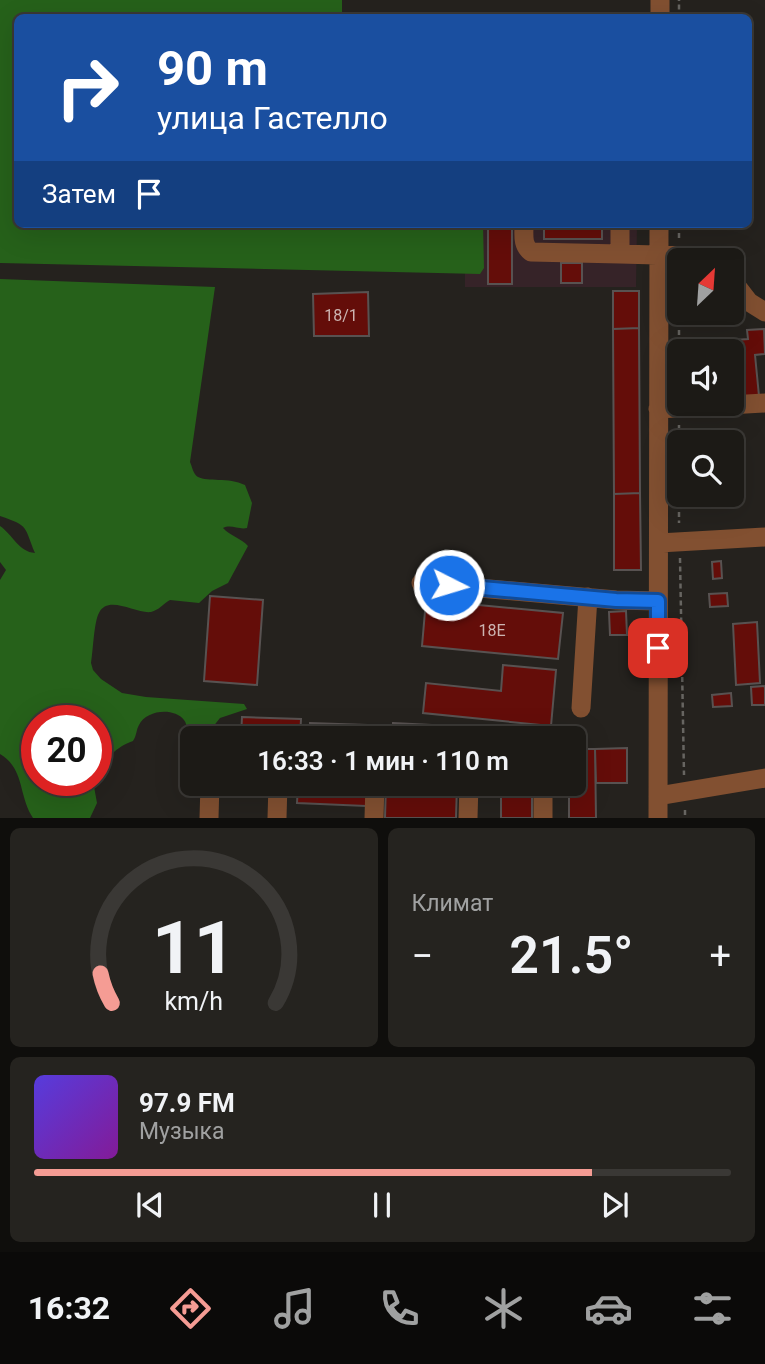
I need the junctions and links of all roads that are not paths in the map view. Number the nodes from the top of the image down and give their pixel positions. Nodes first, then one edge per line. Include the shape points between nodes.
1 (524, 228) edge
2 (620, 228) edge
3 (659, 228) edge
4 (620, 254) junction
5 (659, 254) junction
6 (667, 254) edge
7 (744, 296) edge
8 (765, 312) edge
9 (765, 403) edge
10 (658, 409) junction
11 (765, 537) edge
12 (659, 543) junction
13 (421, 583) dead end
14 (588, 597) junction
15 (658, 601) junction
16 (581, 708) dead end
17 (765, 778) edge
18 (210, 796) edge
19 (278, 796) edge
20 (375, 796) edge
21 (469, 796) edge
22 (543, 796) edge
23 (658, 796) junction
24 (209, 818) edge
25 (277, 818) edge
26 (374, 818) edge
27 (468, 818) edge
28 (543, 818) edge
29 (658, 818) edge

1 - 4 street via 524,242 531,252
2 - 4 street
3 - 5 street
4 - 5 street
5 - 6 street
5 - 10 street
7 - 8 street
9 - 10 street
10 - 12 street
11 - 12 street
12 - 15 street
13 - 14 street
14 - 15 street
14 - 16 street
15 - 23 street
17 - 23 street
18 - 24 street
19 - 25 street
20 - 26 street
21 - 27 street
22 - 28 street
23 - 29 street

